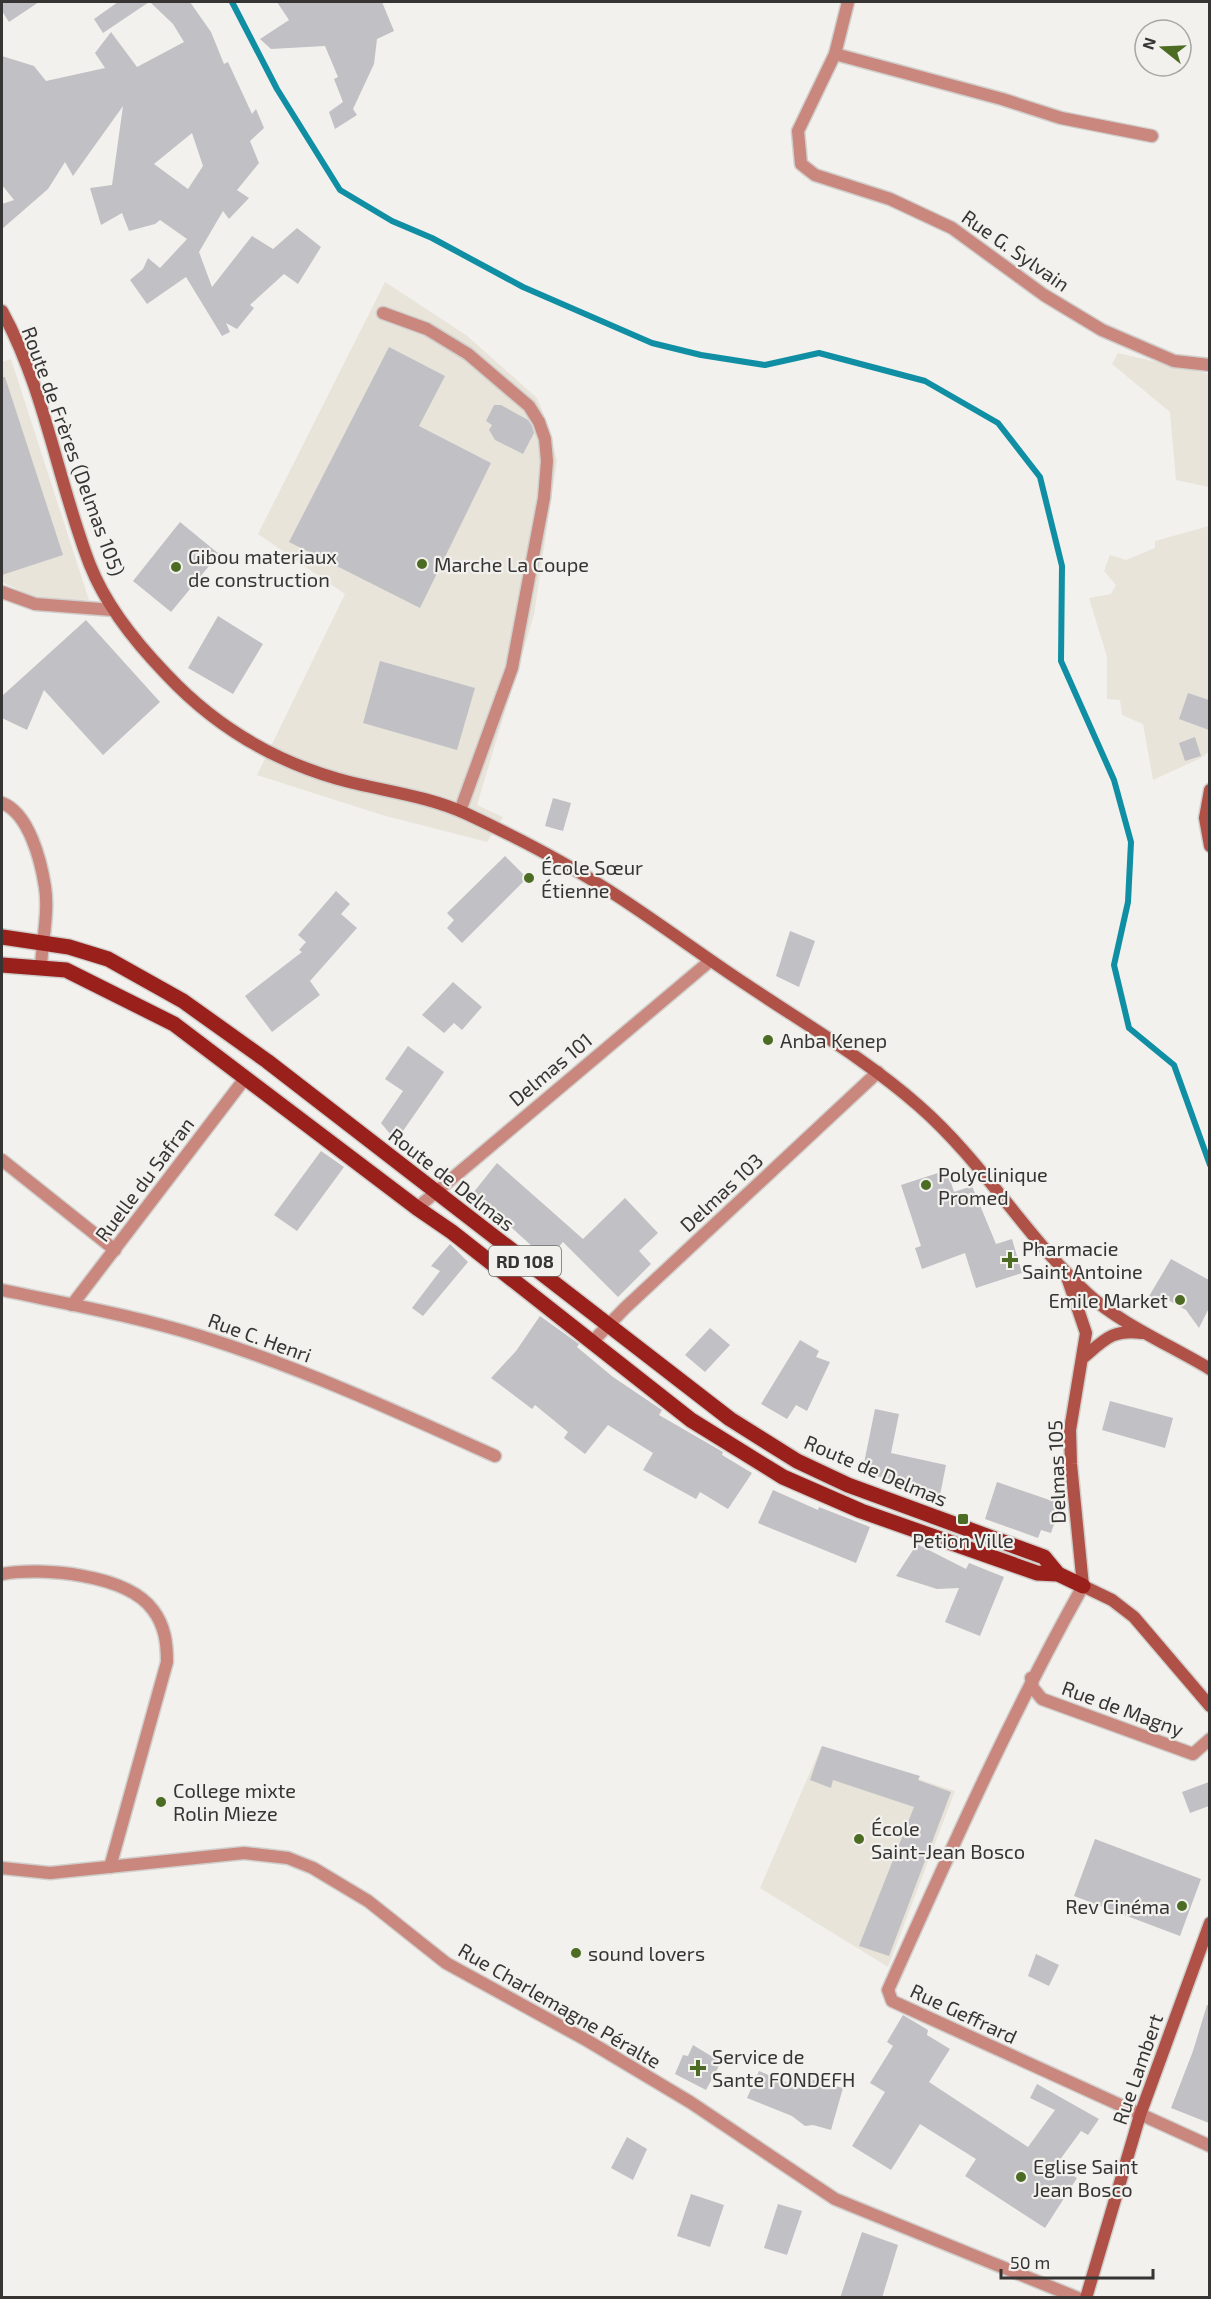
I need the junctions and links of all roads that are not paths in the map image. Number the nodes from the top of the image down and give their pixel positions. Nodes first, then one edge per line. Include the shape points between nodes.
1 (848, 2) edge
2 (835, 54) junction
3 (1152, 136) dead end
4 (2, 311) edge
5 (383, 313) dead end
6 (5, 325) edge
7 (1209, 364) edge
8 (2, 592) edge
9 (113, 610) junction
10 (1209, 790) edge
11 (2, 803) edge
12 (460, 811) junction
13 (1209, 846) edge
14 (2, 937) edge
15 (42, 942) junction
16 (710, 961) junction
17 (2, 965) edge
18 (41, 967) junction
19 (878, 1072) junction
20 (246, 1077) junction
21 (2, 1160) edge
22 (434, 1192) junction
23 (417, 1208) junction
24 (115, 1250) junction
25 (1064, 1269) junction
26 (2, 1290) edge
27 (72, 1305) junction
28 (608, 1325) junction
29 (1152, 1335) junction
30 (592, 1342) junction
31 (1084, 1358) junction
32 (1209, 1369) edge
33 (495, 1456) dead end
34 (2, 1574) edge
35 (1058, 1574) junction
36 (1083, 1586) junction
37 (1031, 1678) junction
38 (1209, 1707) edge
39 (1209, 1739) edge
40 (110, 1867) junction
41 (2, 1868) edge
42 (1209, 1923) edge
43 (1140, 2115) junction
44 (1209, 2146) edge
45 (1078, 2298) edge
46 (1086, 2298) edge

1 - 2 street
2 - 3 street via 1060,118
2 - 7 street, Rue G. Sylvain via 798,131 801,164 814,175 891,199 952,228 1044,295 1102,330 1174,361
4 - 6 main road, Route de Frères (Delmas 105)
5 - 12 street via 427,329 468,354 529,405 545,440 548,461 544,498 512,668
6 - 9 main road, Route de Frères (Delmas 105) via 59,465 91,567
8 - 9 street via 35,604
9 - 12 main road, Route de Frères (Delmas 105) via 168,677 239,736 281,759 326,775 431,800
10 - 13 main road via 1205,818
11 - 15 street via 10,806 32,836 45,888
12 - 16 main road, Route de Frères (Delmas 105) via 529,843 608,890
14 - 15 main road, Route de Delmas / RD 108
15 - 18 street
15 - 22 main road, Route de Delmas / RD 108 via 108,959 183,1001 267,1061
16 - 19 main road, Route de Frères (Delmas 105)
16 - 22 street, Delmas 101
17 - 18 main road, Route de Delmas / RD 108
18 - 20 main road, Route de Delmas / RD 108 via 66,970 174,1024
19 - 25 main road, Route de Frères (Delmas 105) via 922,1109 973,1162
19 - 28 street, Delmas 103
20 - 23 main road, Route de Delmas / RD 108
20 - 24 street, Ruelle du Safran
21 - 24 street
22 - 23 street, Delmas 101
22 - 28 main road, Route de Delmas / RD 108
23 - 30 main road, Route de Delmas / RD 108
24 - 27 street, Ruelle du Safran
25 - 29 main road, Route de Frères (Delmas 105) via 1108,1311
25 - 31 main road, Delmas 105 via 1086,1333
26 - 27 street, Rue C. Henri
27 - 33 street, Rue C. Henri via 202,1337 348,1389
28 - 30 street, Delmas 103
28 - 35 main road, Route de Delmas / RD 108 via 730,1419 797,1461 891,1502 1044,1557
29 - 31 main road via 1125,1331 1106,1337
29 - 32 main road, Route de Frères (Delmas 105)
30 - 35 main road, Route de Delmas / RD 108 via 691,1419 783,1477 872,1515 1037,1573
31 - 36 main road, Delmas 105 via 1070,1430
34 - 40 street via 48,1570 107,1582 152,1608 162,1624 167,1662
35 - 36 main road, Route de Delmas / RD 108
36 - 37 street, Rue Geffrard
36 - 38 main road, Route de Delmas / RD 108 via 1112,1600 1134,1617
37 - 39 street, Rue de Magny via 1042,1700 1193,1754
37 - 43 street, Rue Geffrard via 888,1990 891,2001
40 - 41 street, Rue Charlemagne Péralte via 51,1873
40 - 45 street, Rue Charlemagne Péralte via 244,1853 288,1858 314,1868 368,1900 446,1963 690,2102 835,2199
42 - 43 main road, Rue Lambert
43 - 44 street, Rue Geffrard
43 - 46 main road, Rue Lambert

